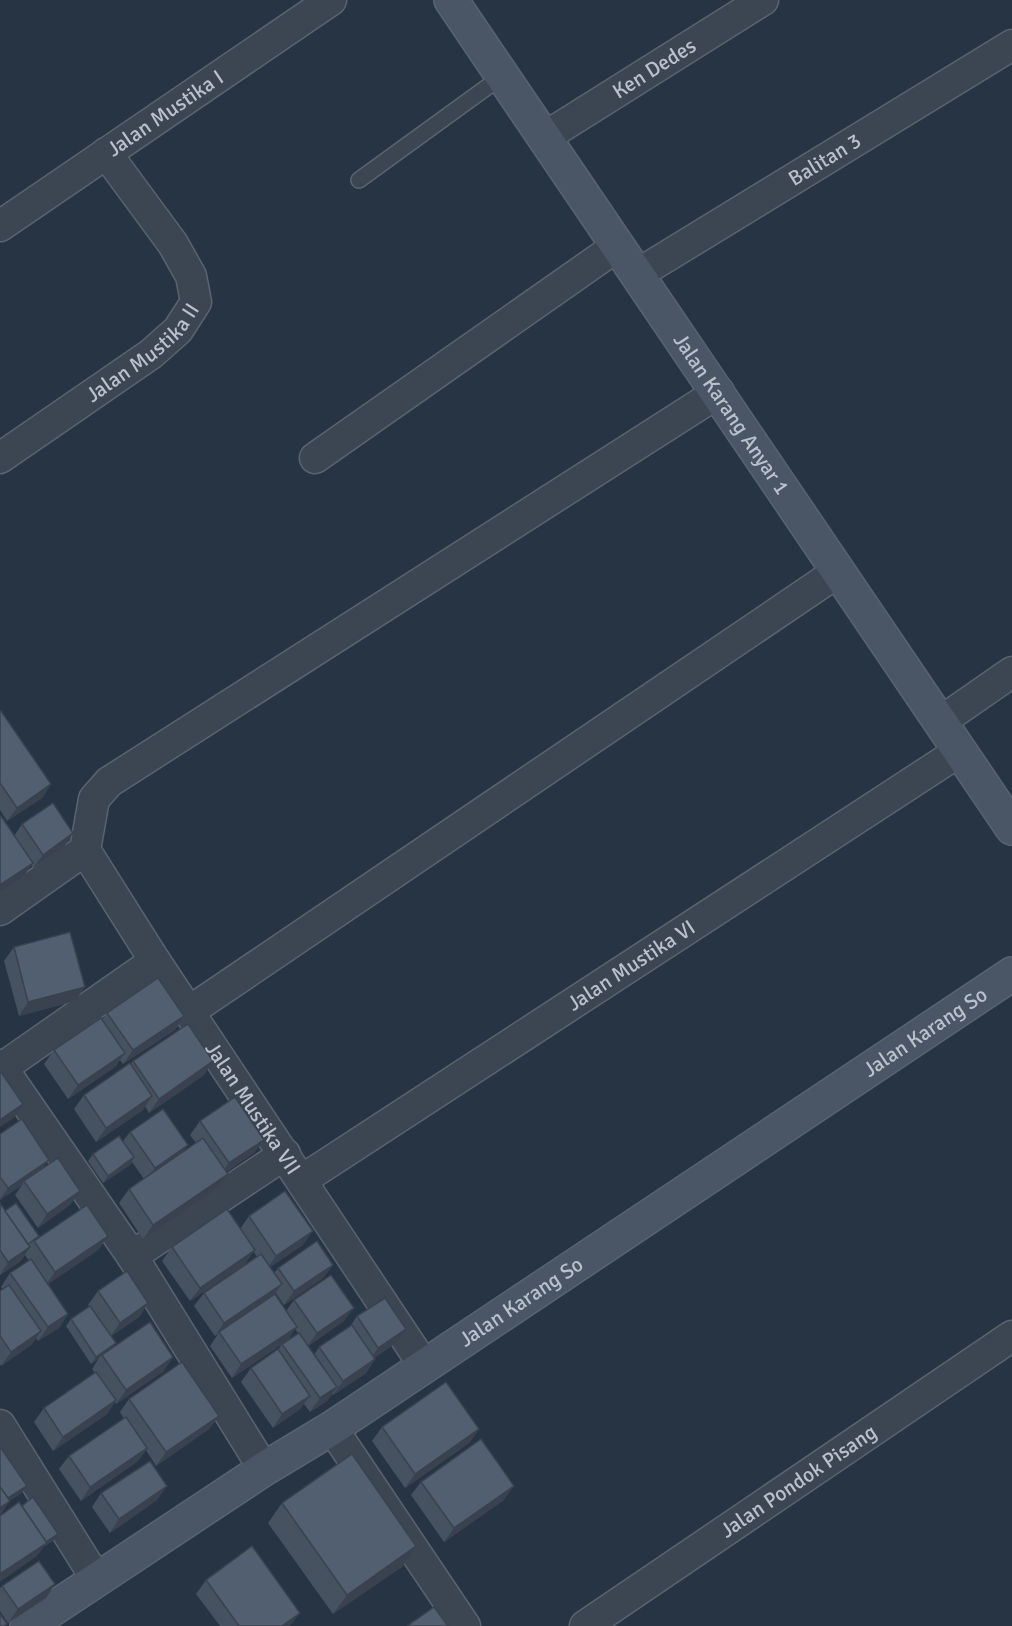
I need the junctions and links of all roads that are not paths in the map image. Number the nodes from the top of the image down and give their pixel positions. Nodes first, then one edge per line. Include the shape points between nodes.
1 (331, 0) edge
2 (451, 0) edge
3 (763, 0) edge
4 (1012, 45) edge
5 (501, 77) junction
6 (545, 137) junction
7 (106, 153) junction
8 (359, 180) dead end
9 (0, 226) edge
10 (616, 247) junction
11 (638, 274) junction
12 (719, 392) junction
13 (0, 458) edge
14 (315, 458) dead end
15 (839, 571) junction
16 (1012, 672) edge
17 (940, 722) junction
18 (960, 751) junction
19 (1012, 828) edge
20 (85, 850) junction
21 (0, 910) edge
22 (155, 961) junction
23 (1012, 974) edge
24 (190, 1011) junction
25 (1, 1067) edge
26 (285, 1155) junction
27 (302, 1180) junction
28 (132, 1256) junction
29 (1012, 1336) edge
30 (423, 1364) junction
31 (0, 1425) edge
32 (332, 1428) junction
33 (264, 1469) junction
34 (97, 1580) junction
35 (27, 1626) edge
36 (465, 1626) edge
37 (585, 1626) edge

1 - 7 street, Jalan Mustika I
2 - 5 street, Jalan Karang Anyar 1
3 - 6 street, Ken Dedes
4 - 11 street, Balitan 3
5 - 6 street, Jalan Karang Anyar 1
5 - 8 lane
6 - 10 street, Jalan Karang Anyar 1
7 - 9 street, Jalan Mustika I
7 - 13 street, Jalan Mustika II via 173,244 191,276 196,302 178,330 151,354
10 - 11 street, Jalan Karang Anyar 1
10 - 14 street
11 - 12 street, Jalan Karang Anyar 1
12 - 15 street, Jalan Karang Anyar 1
12 - 20 street via 109,782 94,799
15 - 17 street, Jalan Karang Anyar 1
15 - 24 street
16 - 17 street
17 - 18 street, Jalan Karang Anyar 1
18 - 19 street, Jalan Karang Anyar 1
18 - 27 street, Jalan Mustika VI
20 - 21 street
20 - 22 street, Jalan Mustika VII
22 - 24 street, Jalan Mustika VII
22 - 25 street
23 - 30 street, Jalan Karang So
24 - 26 street, Jalan Mustika VII
25 - 28 street
26 - 27 street, Jalan Mustika VII
26 - 28 street
27 - 30 street, Jalan Mustika VII
28 - 33 street
29 - 37 street, Jalan Pondok Pisang
30 - 32 street, Jalan Karang So
31 - 34 street
32 - 33 street, Jalan Karang So
32 - 36 street
33 - 34 street, Jalan Karang So
34 - 35 street, Jalan Karang So

